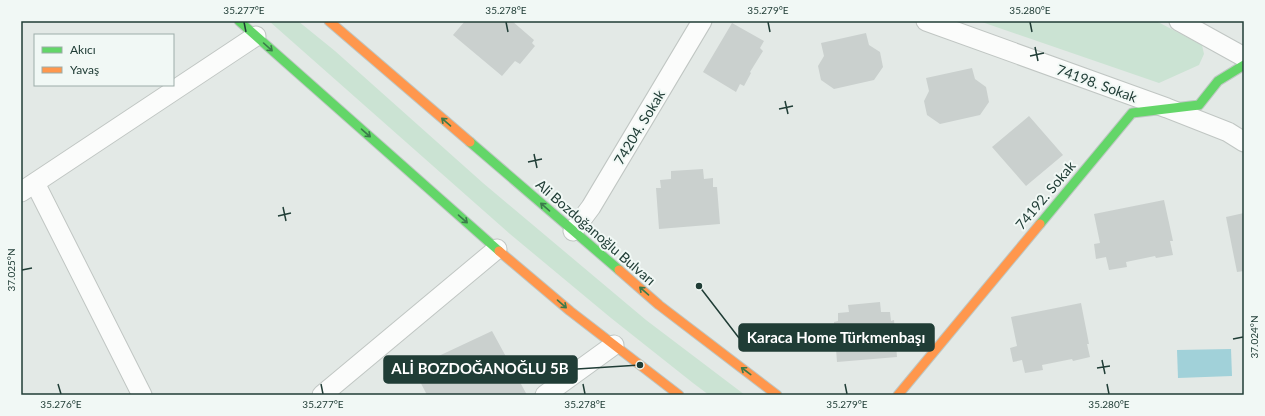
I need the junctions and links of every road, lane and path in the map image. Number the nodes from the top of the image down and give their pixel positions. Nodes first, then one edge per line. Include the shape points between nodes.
1 (239, 21) edge
2 (329, 21) edge
3 (702, 21) edge
4 (926, 21) edge
5 (1179, 21) edge
6 (256, 36) junction
7 (1244, 57) edge
8 (1244, 65) edge
9 (1168, 108) junction
10 (1244, 142) edge
11 (28, 188) edge
12 (573, 231) junction
13 (497, 249) junction
14 (614, 345) junction
15 (142, 395) edge
16 (322, 395) edge
17 (545, 395) edge
18 (679, 395) edge
19 (777, 395) edge
20 (898, 395) edge

1 - 6 main road
12 -> 2 main road, Ali Bozdoğanoğlu Bulvarı
3 - 12 street, 74204. Sokak via 591,208
4 - 9 street, 74198. Sokak
5 - 7 street
6 - 11 street
6 -> 13 main road
8 - 9 main road, 74192. Sokak via 1218,81 1199,105
9 - 10 street, 74198. Sokak via 1228,132
9 - 20 main road, 74192. Sokak via 1132,113
11 - 15 street
19 -> 12 main road, Ali Bozdoğanoğlu Bulvarı via 660,305
13 -> 14 main road
13 - 16 street
14 - 17 street
14 - 18 main road

